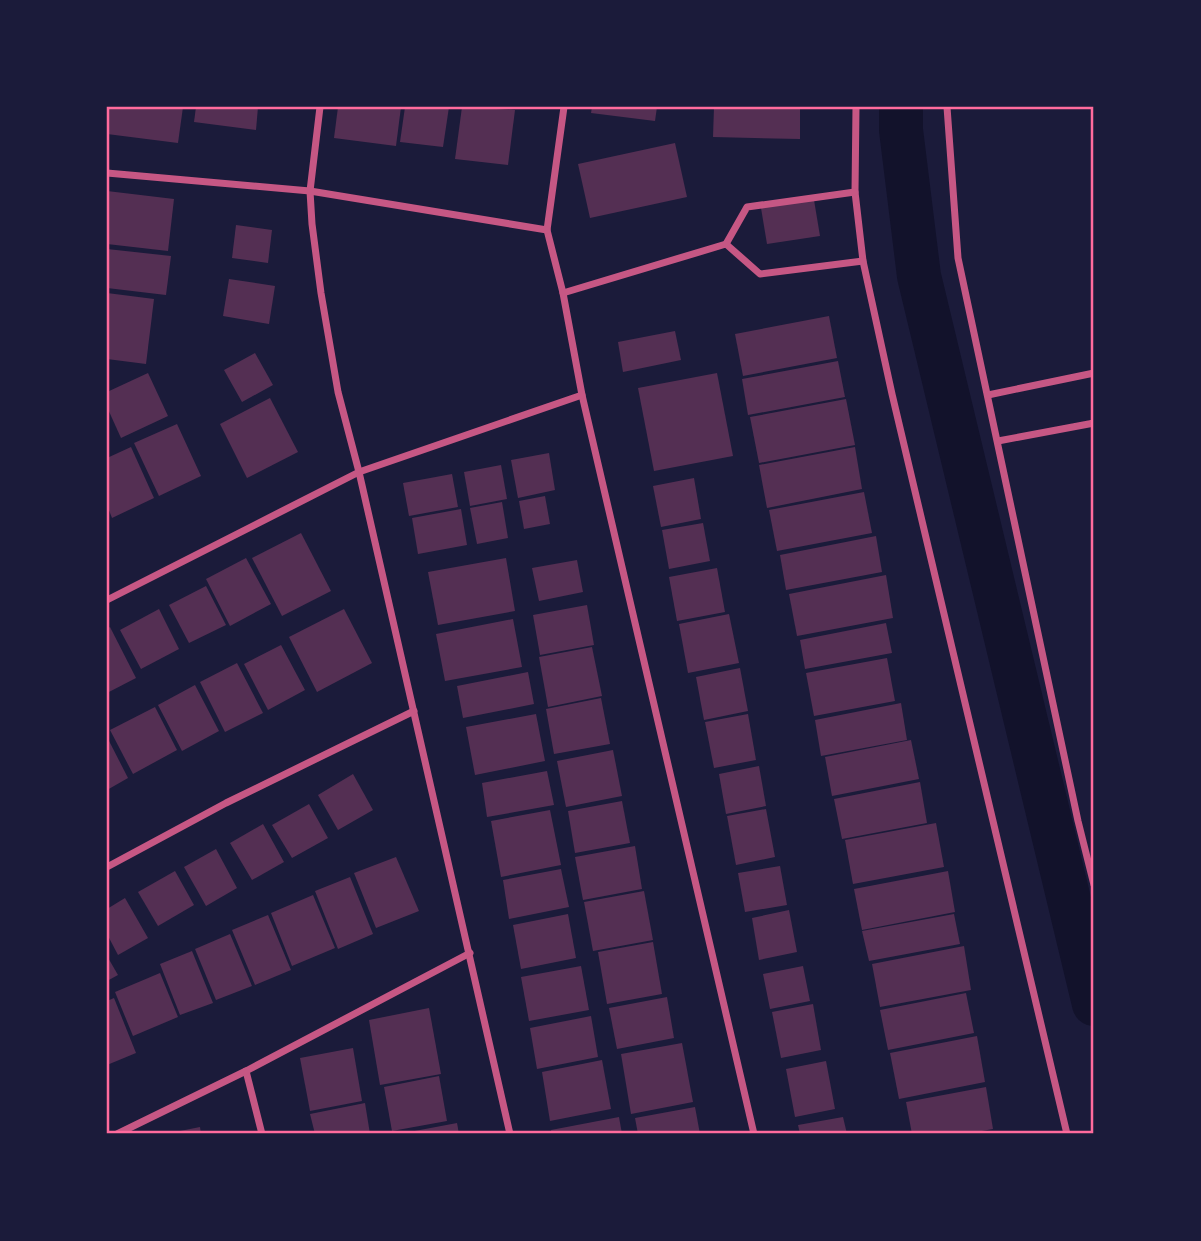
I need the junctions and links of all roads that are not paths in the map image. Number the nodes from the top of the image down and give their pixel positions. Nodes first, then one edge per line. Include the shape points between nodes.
1 (320, 107) edge
2 (564, 107) edge
3 (856, 107) edge
4 (947, 107) edge
5 (107, 173) edge
6 (310, 191) junction
7 (855, 192) junction
8 (547, 230) junction
9 (726, 244) junction
10 (863, 261) junction
11 (563, 293) junction
12 (1094, 373) edge
13 (988, 394) junction
14 (582, 395) junction
15 (1094, 423) edge
16 (998, 441) junction
17 (359, 472) junction
18 (107, 600) edge
19 (414, 711) junction
20 (107, 867) edge
21 (1094, 885) edge
22 (470, 953) junction
23 (246, 1071) junction
24 (117, 1134) edge
25 (262, 1134) edge
26 (510, 1134) edge
27 (754, 1134) edge
28 (1067, 1134) edge

1 - 6 street
2 - 8 street
3 - 7 street
4 - 13 street via 958,258
5 - 6 street
6 - 8 street
6 - 17 street via 338,392
7 - 9 street via 747,207
7 - 10 street
8 - 11 street
9 - 10 street via 761,274
9 - 11 street
10 - 28 street
11 - 14 street
12 - 13 street
13 - 16 street
14 - 17 street
14 - 27 street
15 - 16 street
16 - 21 street
17 - 18 street
17 - 19 street
19 - 20 street
19 - 22 street
22 - 23 street
22 - 26 street
23 - 24 street
23 - 25 street

